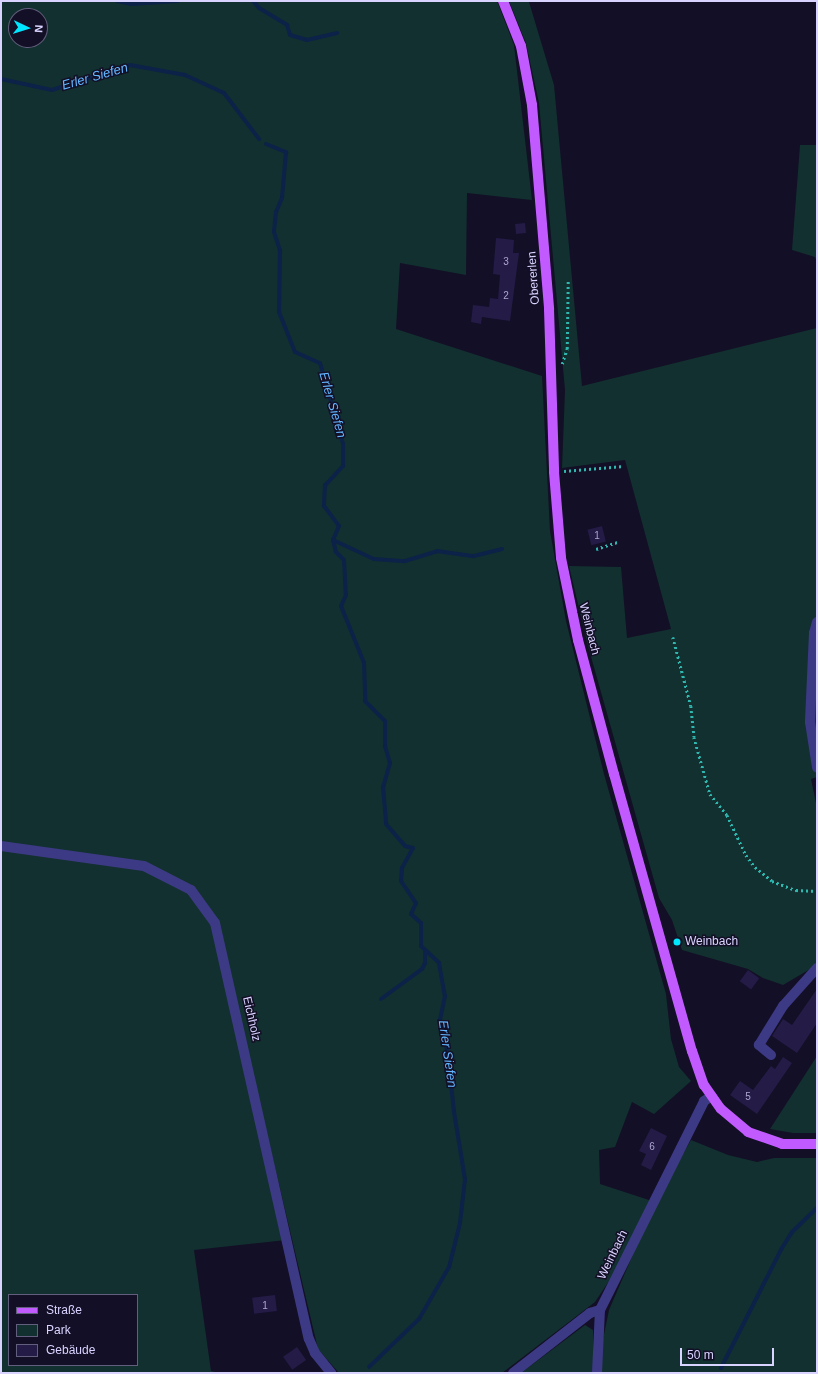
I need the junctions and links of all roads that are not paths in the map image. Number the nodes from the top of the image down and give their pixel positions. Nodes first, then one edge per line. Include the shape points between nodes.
1 (503, 1) edge
2 (561, 558) joint
3 (817, 622) edge
4 (817, 767) edge
5 (1, 846) edge
6 (817, 968) edge
7 (771, 1055) dead end
8 (712, 1096) junction
9 (817, 1144) edge
10 (600, 1310) junction
11 (331, 1373) edge
12 (513, 1373) edge
13 (598, 1373) edge

1 - 2 main road, Obererlen via 521,46 532,105 552,366 554,472
2 - 8 main road, Weinbach via 578,640 664,955 692,1051
3 - 4 street via 814,633 810,722
5 - 11 street, Eichholz via 144,866 192,890 215,923 309,1339 315,1353
6 - 7 street via 783,1006 759,1045
8 - 9 main road, Weinbach via 735,1123 758,1137 794,1145
8 - 10 street, Weinbach via 704,1101
10 - 12 street via 590,1313
10 - 13 street

